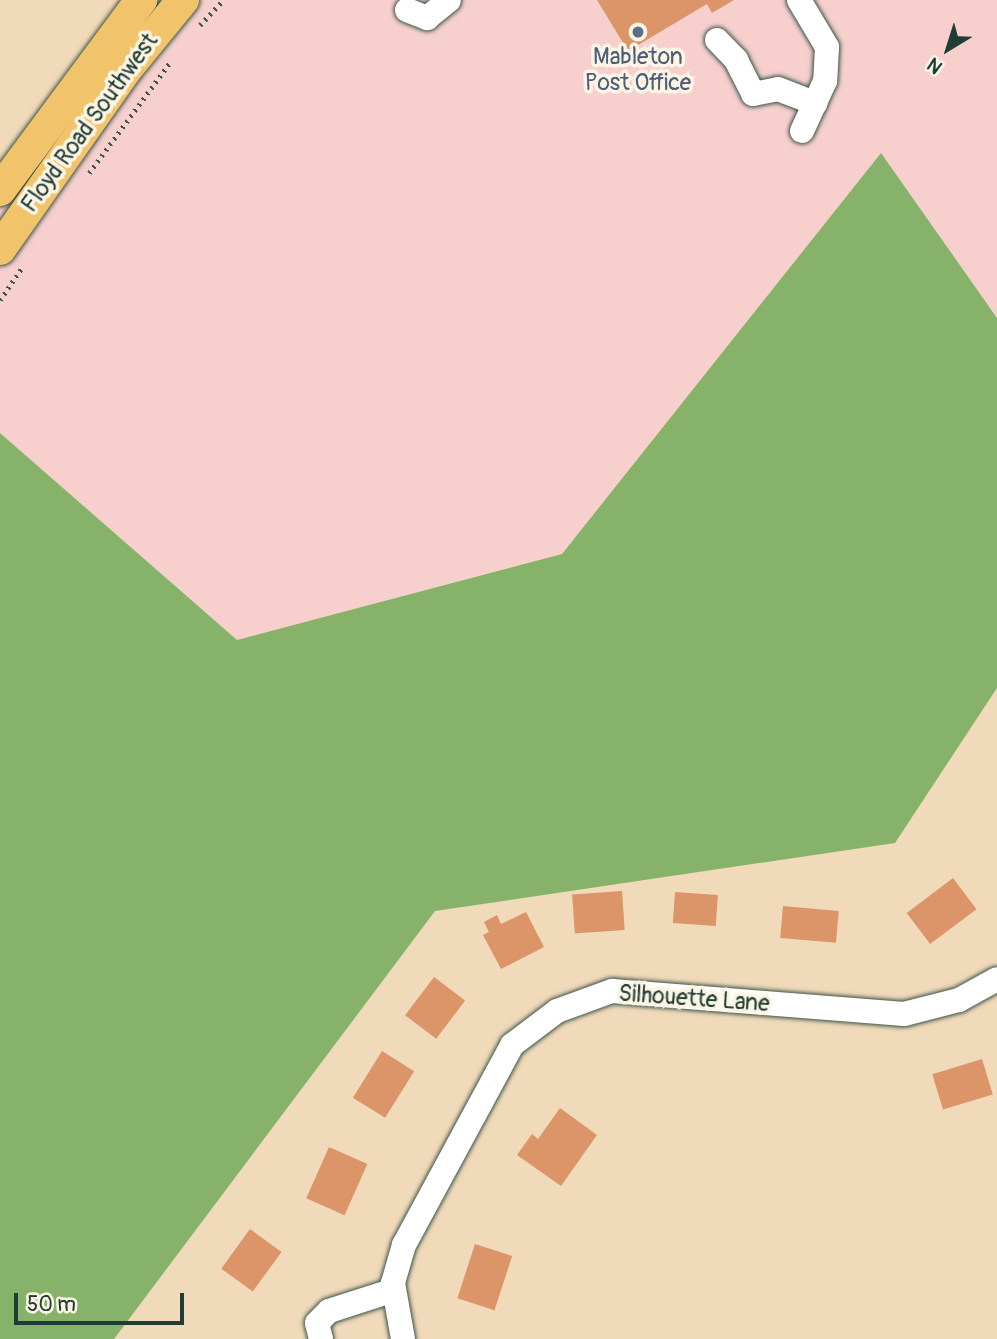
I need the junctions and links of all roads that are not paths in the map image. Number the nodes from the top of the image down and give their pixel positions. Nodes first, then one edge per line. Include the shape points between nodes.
1 (141, 0) edge
2 (183, 0) edge
3 (449, 0) edge
4 (799, 0) edge
5 (407, 10) dead end
6 (717, 40) dead end
7 (815, 103) junction
8 (802, 131) dead end
9 (5, 169) edge
10 (0, 249) edge
11 (997, 979) edge
12 (394, 1290) junction
13 (321, 1339) edge
14 (403, 1339) edge

1 - 9 main road, Floyd Road Southwest
2 - 10 main road, Floyd Road Southwest via 125,71
3 - 5 street via 427,19
4 - 7 street via 827,47 825,81
6 - 7 street via 736,60 753,94 778,89
7 - 8 street
11 - 12 street, Silhouette Lane via 959,1000 904,1014 612,991 557,1010 512,1045 404,1245
12 - 13 street via 329,1311 317,1323
12 - 14 street, Silhouette Lane

